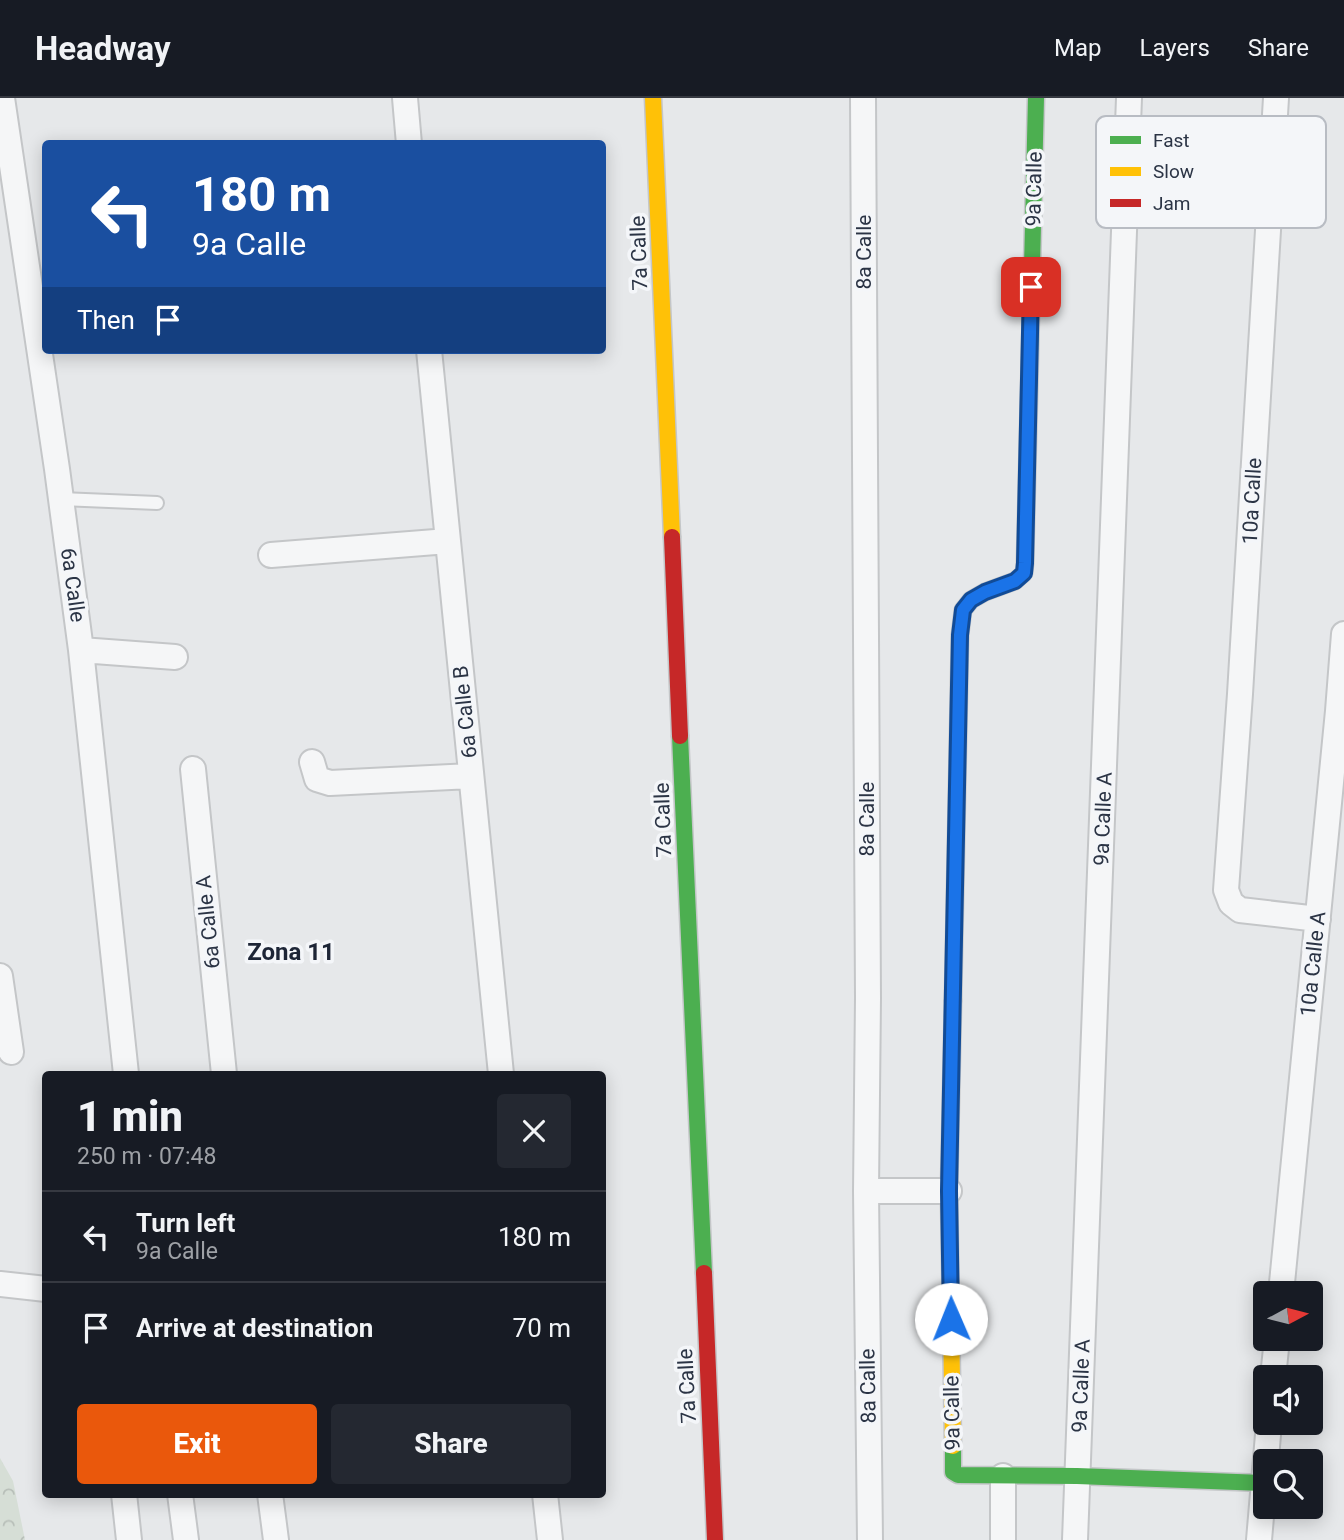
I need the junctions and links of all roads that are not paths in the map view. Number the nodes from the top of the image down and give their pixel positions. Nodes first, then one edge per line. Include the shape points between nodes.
1 (2, 98) edge
2 (405, 98) edge
3 (653, 98) edge
4 (863, 98) edge
5 (1036, 98) edge
6 (1129, 98) edge
7 (1276, 98) edge
8 (1128, 116) edge
9 (1275, 116) edge
10 (410, 140) edge
11 (1124, 228) edge
12 (1268, 228) edge
13 (39, 307) edge
14 (42, 333) edge
15 (44, 354) edge
16 (429, 354) edge
17 (61, 499) junction
18 (157, 503) dead end
19 (448, 541) junction
20 (271, 555) dead end
21 (1344, 635) edge
22 (81, 650) junction
23 (175, 657) dead end
24 (312, 762) dead end
25 (192, 769) dead end
26 (471, 776) junction
27 (1318, 919) junction
28 (0, 976) edge
29 (11, 1052) dead end
30 (126, 1071) edge
31 (224, 1071) edge
32 (501, 1071) edge
33 (866, 1191) junction
34 (949, 1191) junction
35 (1282, 1281) edge
36 (0, 1284) edge
37 (42, 1289) edge
38 (1003, 1476) junction
39 (1077, 1476) junction
40 (1253, 1483) edge
41 (124, 1498) edge
42 (181, 1498) edge
43 (271, 1498) edge
44 (545, 1498) edge
45 (1260, 1519) edge
46 (129, 1540) edge
47 (186, 1540) edge
48 (276, 1540) edge
49 (550, 1540) edge
50 (715, 1540) edge
51 (870, 1540) edge
52 (1003, 1540) edge
53 (1075, 1540) edge
54 (1259, 1540) edge

1 - 13 street, 6a Calle
2 - 10 street
3 - 50 street, 7a Calle
4 - 33 street, 8a Calle
5 - 34 street, 9a Calle via 1024,573 971,600 963,610 960,635
6 - 8 street, 9a Calle A
7 - 9 street, 10a Calle
11 - 39 street, 9a Calle A
12 - 27 street, 10a Calle via 1226,890 1240,910
13 - 14 street, 6a Calle
15 - 17 street, 6a Calle
16 - 19 street, 6a Calle B
17 - 18 lane
17 - 22 street, 6a Calle
19 - 20 street
19 - 26 street, 6a Calle B
21 - 27 street, 10a Calle A
22 - 23 street
22 - 30 street, 6a Calle
24 - 26 street via 317,779 330,783
25 - 31 street, 6a Calle A
26 - 32 street, 6a Calle B
27 - 35 street, 10a Calle A
28 - 29 street
33 - 34 street
33 - 51 street, 8a Calle
34 - 38 street, 9a Calle via 953,1472
36 - 37 street
38 - 39 street
38 - 52 street
39 - 40 street
39 - 53 street, 9a Calle A
41 - 46 street
42 - 47 street
43 - 48 street
44 - 49 street
45 - 54 street

